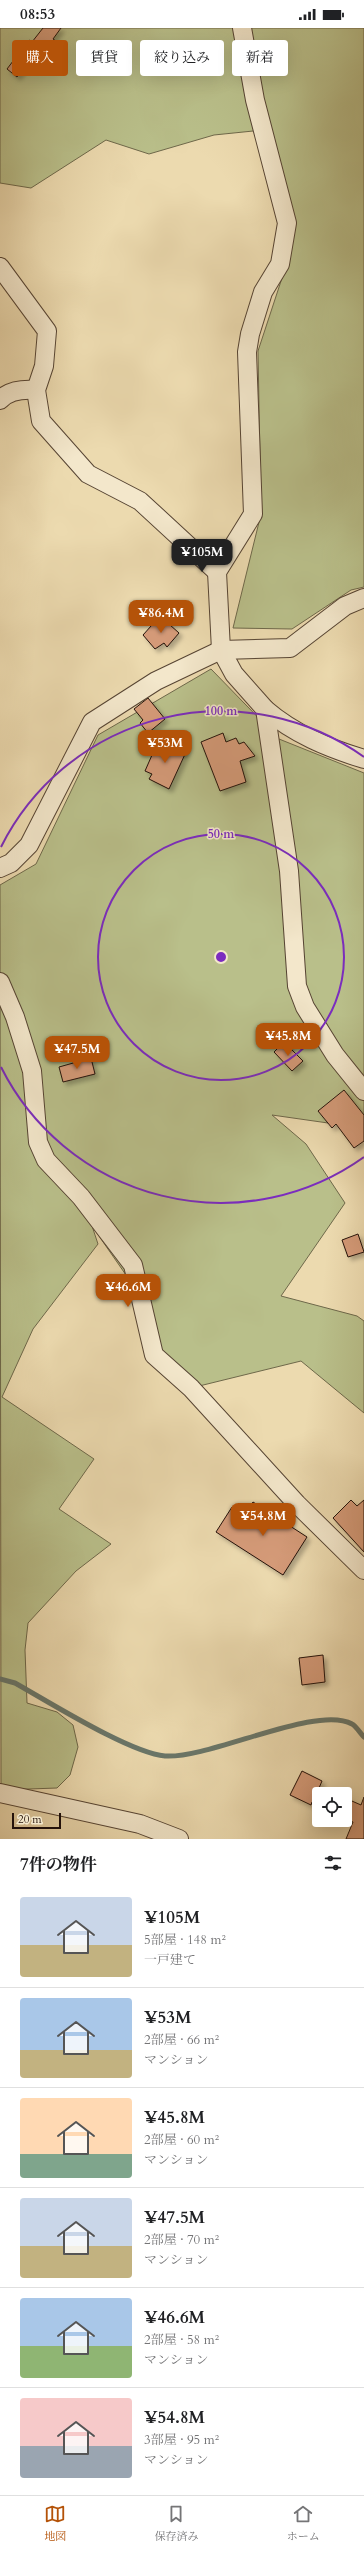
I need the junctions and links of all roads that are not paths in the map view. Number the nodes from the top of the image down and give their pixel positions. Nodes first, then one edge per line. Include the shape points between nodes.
1 (242, 28) edge
2 (0, 267) edge
3 (36, 390) junction
4 (0, 400) edge
5 (217, 572) junction
6 (364, 598) edge
7 (221, 650) junction
8 (265, 709) junction
9 (364, 759) edge
10 (0, 868) edge
11 (0, 982) edge
12 (364, 1091) edge
13 (364, 1570) edge
14 (0, 1793) edge
15 (179, 1839) edge

1 - 5 street via 255,100 287,223 280,264 263,292 247,352 253,514
2 - 3 street via 47,331 44,366
3 - 4 street via 20,389
3 - 5 street via 41,421 88,474 140,500
5 - 7 street
6 - 7 street via 345,606 290,648
7 - 8 street via 234,674
7 - 10 street via 156,681 92,722 28,845 11,862
8 - 9 street via 303,735
8 - 12 street via 289,871 297,986 305,1006 335,1055
11 - 13 street via 15,1017 32,1071 38,1142 46,1160 80,1197 133,1265 154,1355 191,1388 297,1504
14 - 15 street via 140,1824

